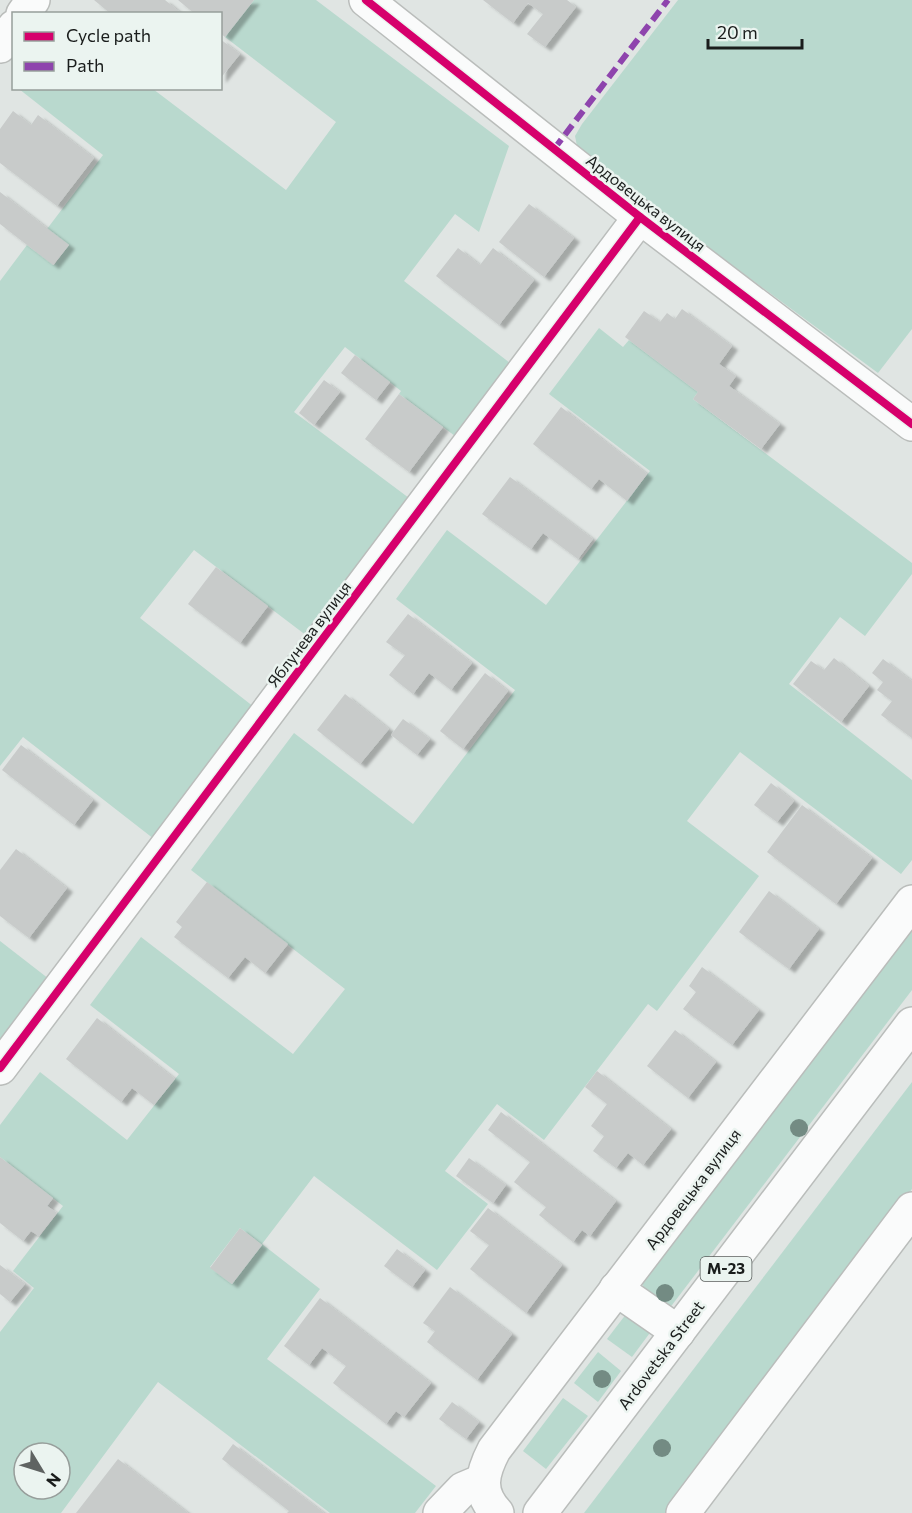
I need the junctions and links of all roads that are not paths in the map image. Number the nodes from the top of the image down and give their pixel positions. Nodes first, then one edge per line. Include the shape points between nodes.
1 (373, 2) edge
2 (12, 30) edge
3 (0, 46) edge
4 (640, 217) junction
5 (912, 424) edge
6 (912, 902) edge
7 (912, 1024) edge
8 (0, 1068) edge
9 (912, 1209) edge
10 (616, 1289) junction
11 (678, 1332) junction
12 (482, 1481) junction
13 (440, 1513) edge
14 (496, 1513) edge
15 (540, 1513) edge
16 (683, 1513) edge

1 - 4 main road, Ардовецька вулиця
2 - 3 main road
4 - 5 main road, Ардовецька вулиця
4 - 8 main road, Яблунева вулиця
6 - 10 main road, Ардовецька вулиця
7 - 11 main road, Ardovetska Street / М-23
9 - 16 main road
10 - 11 main road
10 - 12 main road, Ардовецька вулиця via 494,1450
11 - 15 main road, Ardovetska Street / М-23
12 - 13 main road via 463,1489
12 - 14 main road via 484,1494

